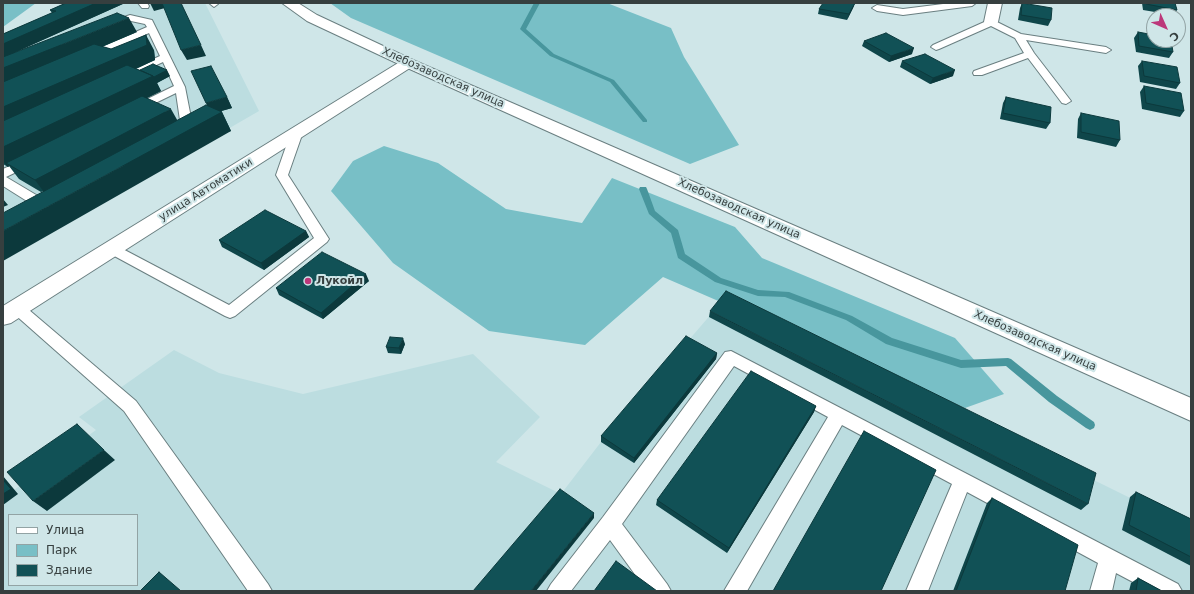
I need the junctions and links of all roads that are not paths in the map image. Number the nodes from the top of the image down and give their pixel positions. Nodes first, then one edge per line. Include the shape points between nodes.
1 (290, 3) edge
2 (984, 4) edge
3 (877, 8) dead end
4 (991, 22) junction
5 (102, 28) edge
6 (152, 28) junction
7 (1019, 36) junction
8 (936, 47) dead end
9 (1106, 50) dead end
10 (1030, 54) junction
11 (166, 57) junction
12 (81, 60) edge
13 (408, 63) junction
14 (978, 73) dead end
15 (109, 83) edge
16 (180, 87) junction
17 (1066, 101) dead end
18 (123, 115) edge
19 (297, 132) junction
20 (174, 135) edge
21 (38, 156) edge
22 (3, 174) edge
23 (3, 180) edge
24 (30, 212) edge
25 (112, 249) junction
26 (10, 313) edge
27 (1191, 410) edge
28 (839, 414) junction
29 (963, 480) junction
30 (610, 524) junction
31 (1108, 558) junction
32 (261, 591) edge
33 (558, 591) edge
34 (660, 591) edge
35 (735, 591) edge
36 (917, 591) edge
37 (1100, 591) edge
38 (1171, 591) edge

1 - 13 main road, Хлебозаводская улица via 312,18
2 - 3 lane via 903,12
2 - 4 main road
4 - 7 lane
4 - 8 lane
5 - 6 lane via 130,18 149,22
6 - 11 lane
6 - 12 lane
7 - 9 lane
7 - 10 lane
10 - 14 lane
10 - 17 lane
11 - 15 lane
11 - 16 lane
13 - 19 main road, улица Автоматики
13 - 27 main road, Хлебозаводская улица
16 - 18 lane
16 - 20 lane via 187,128
19 - 25 main road, улица Автоматики
19 - 25 lane via 282,175 322,238 230,312
21 - 22 lane
23 - 24 lane via 46,203
25 - 26 main road, улица Автоматики
26 - 32 lane via 130,406
28 - 29 lane
28 - 30 lane via 731,357
28 - 35 lane
29 - 31 lane
29 - 36 lane
30 - 33 lane
30 - 34 lane
31 - 37 lane
31 - 38 lane

